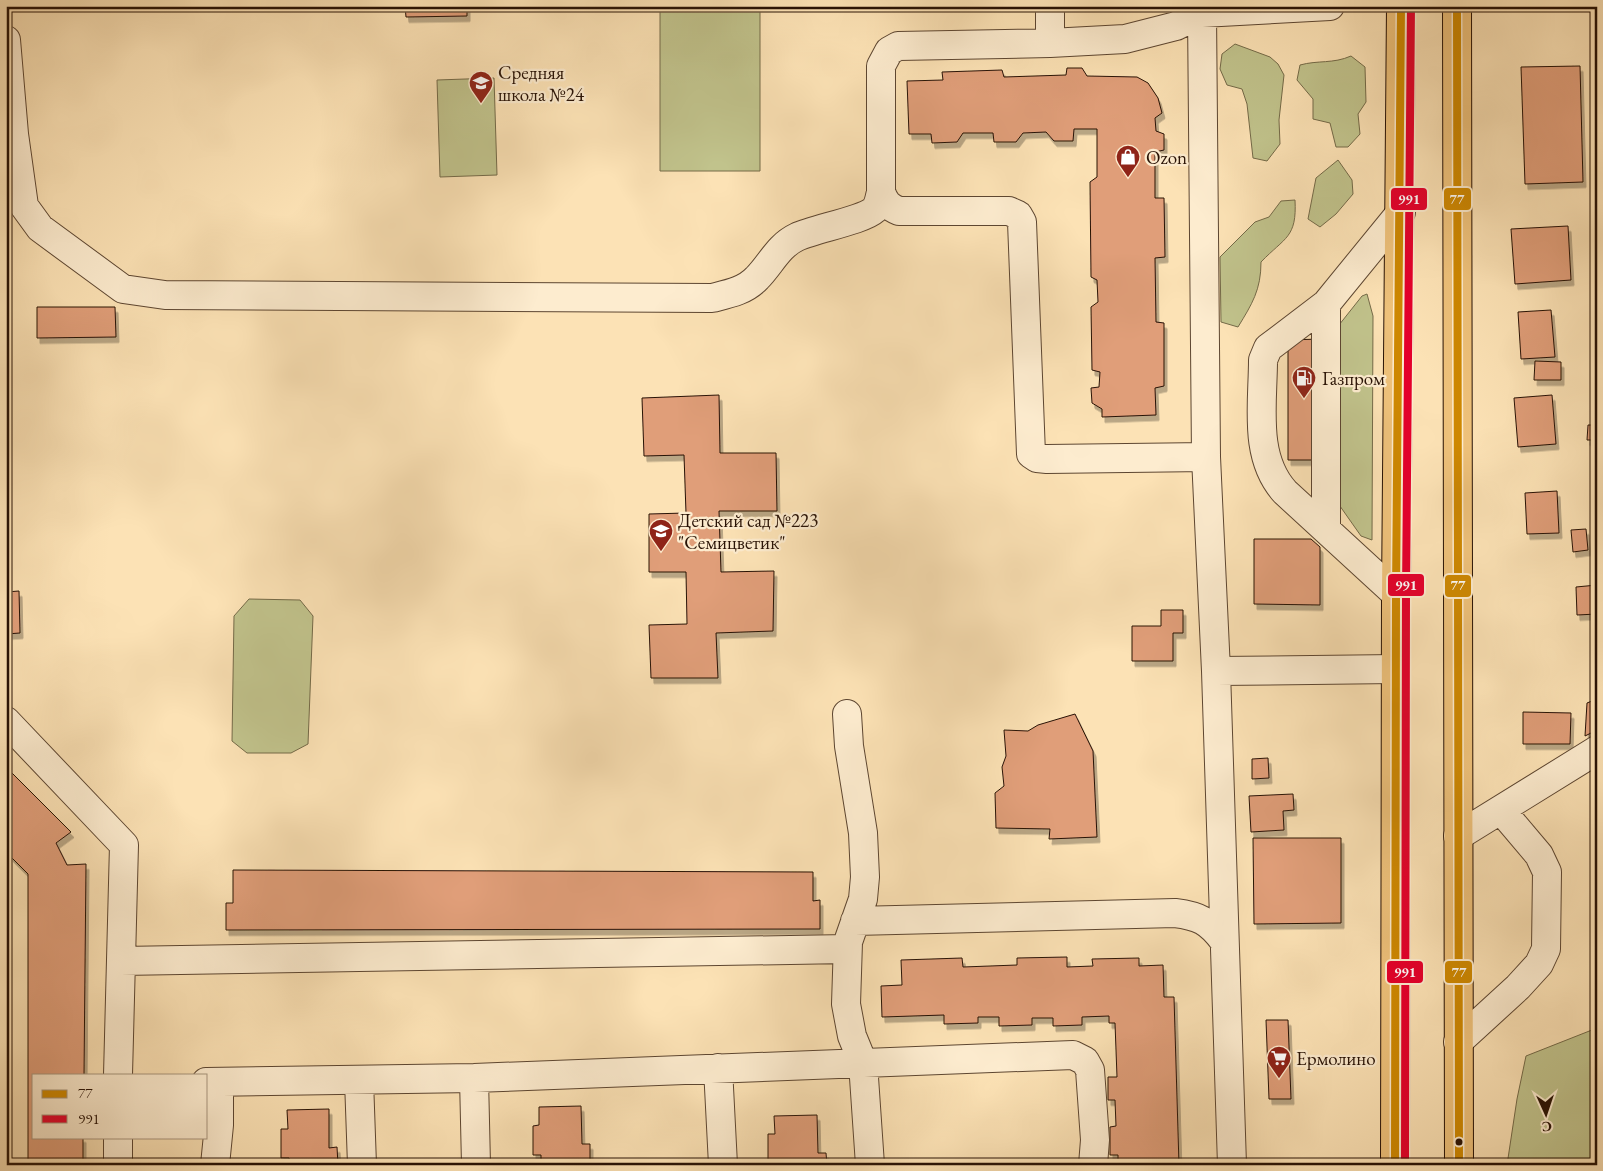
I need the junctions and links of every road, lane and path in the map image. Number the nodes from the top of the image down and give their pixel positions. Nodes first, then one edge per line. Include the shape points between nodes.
1 (1050, 6) edge
2 (1330, 6) edge
3 (1401, 6) edge
4 (1457, 6) edge
5 (1202, 13) junction
6 (6, 40) edge
7 (1050, 43) junction
8 (10, 134) edge
9 (881, 192) junction
10 (1401, 212) junction
11 (1326, 304) junction
12 (1206, 458) junction
13 (1326, 529) junction
14 (1396, 594) junction
15 (1396, 669) junction
16 (1216, 671) junction
17 (847, 714) dead end
18 (6, 721) edge
19 (1597, 750) edge
20 (1500, 810) junction
21 (1458, 836) junction
22 (856, 920) junction
23 (1224, 941) junction
24 (847, 949) junction
25 (121, 961) junction
26 (1458, 1042) junction
27 (863, 1063) junction
28 (718, 1068) junction
29 (118, 1074) edge
30 (474, 1078) junction
31 (359, 1080) junction
32 (213, 1082) edge
33 (118, 1138) edge
34 (118, 1165) edge
35 (215, 1165) edge
36 (362, 1165) edge
37 (476, 1165) edge
38 (723, 1165) edge
39 (870, 1165) edge
40 (1093, 1165) edge
41 (1232, 1165) edge
42 (1395, 1165) edge
43 (1459, 1165) edge

1 - 7 street
2 - 5 street
3 - 10 highway
4 - 21 highway
5 - 7 street via 1176,26 1145,35
5 - 12 street
6 - 8 street
7 - 9 street via 914,44 889,51 881,66
8 - 9 street via 24,206 40,228 123,289 157,294 712,298 749,285 780,249 798,236 867,214 878,204
9 - 12 street via 885,202 899,211 1009,212 1018,215 1022,222 1031,454 1037,458 1055,459
10 - 11 street
10 - 14 highway
11 - 13 street
11 - 13 street via 1268,348 1263,360 1263,445 1267,465 1285,492
12 - 16 street
13 - 14 street
14 - 15 highway
15 - 16 street
15 - 42 highway
16 - 23 street
17 - 22 street via 863,834 865,877 863,899
18 - 25 street via 124,844
19 - 20 street
20 - 21 street
20 - 26 street via 1539,855 1547,872 1546,949 1539,964 1518,987
21 - 26 highway
22 - 23 street via 1175,913 1195,915 1211,925
22 - 24 street
23 - 41 street
24 - 25 street
24 - 27 street via 848,1022
25 - 29 street
26 - 43 highway
27 - 28 street
27 - 39 street
27 - 40 street via 1073,1055 1085,1061 1090,1070 1095,1140
28 - 30 street
28 - 38 street
30 - 31 street
30 - 37 street
31 - 32 street
31 - 36 street
32 - 35 street via 219,1125
33 - 34 street

